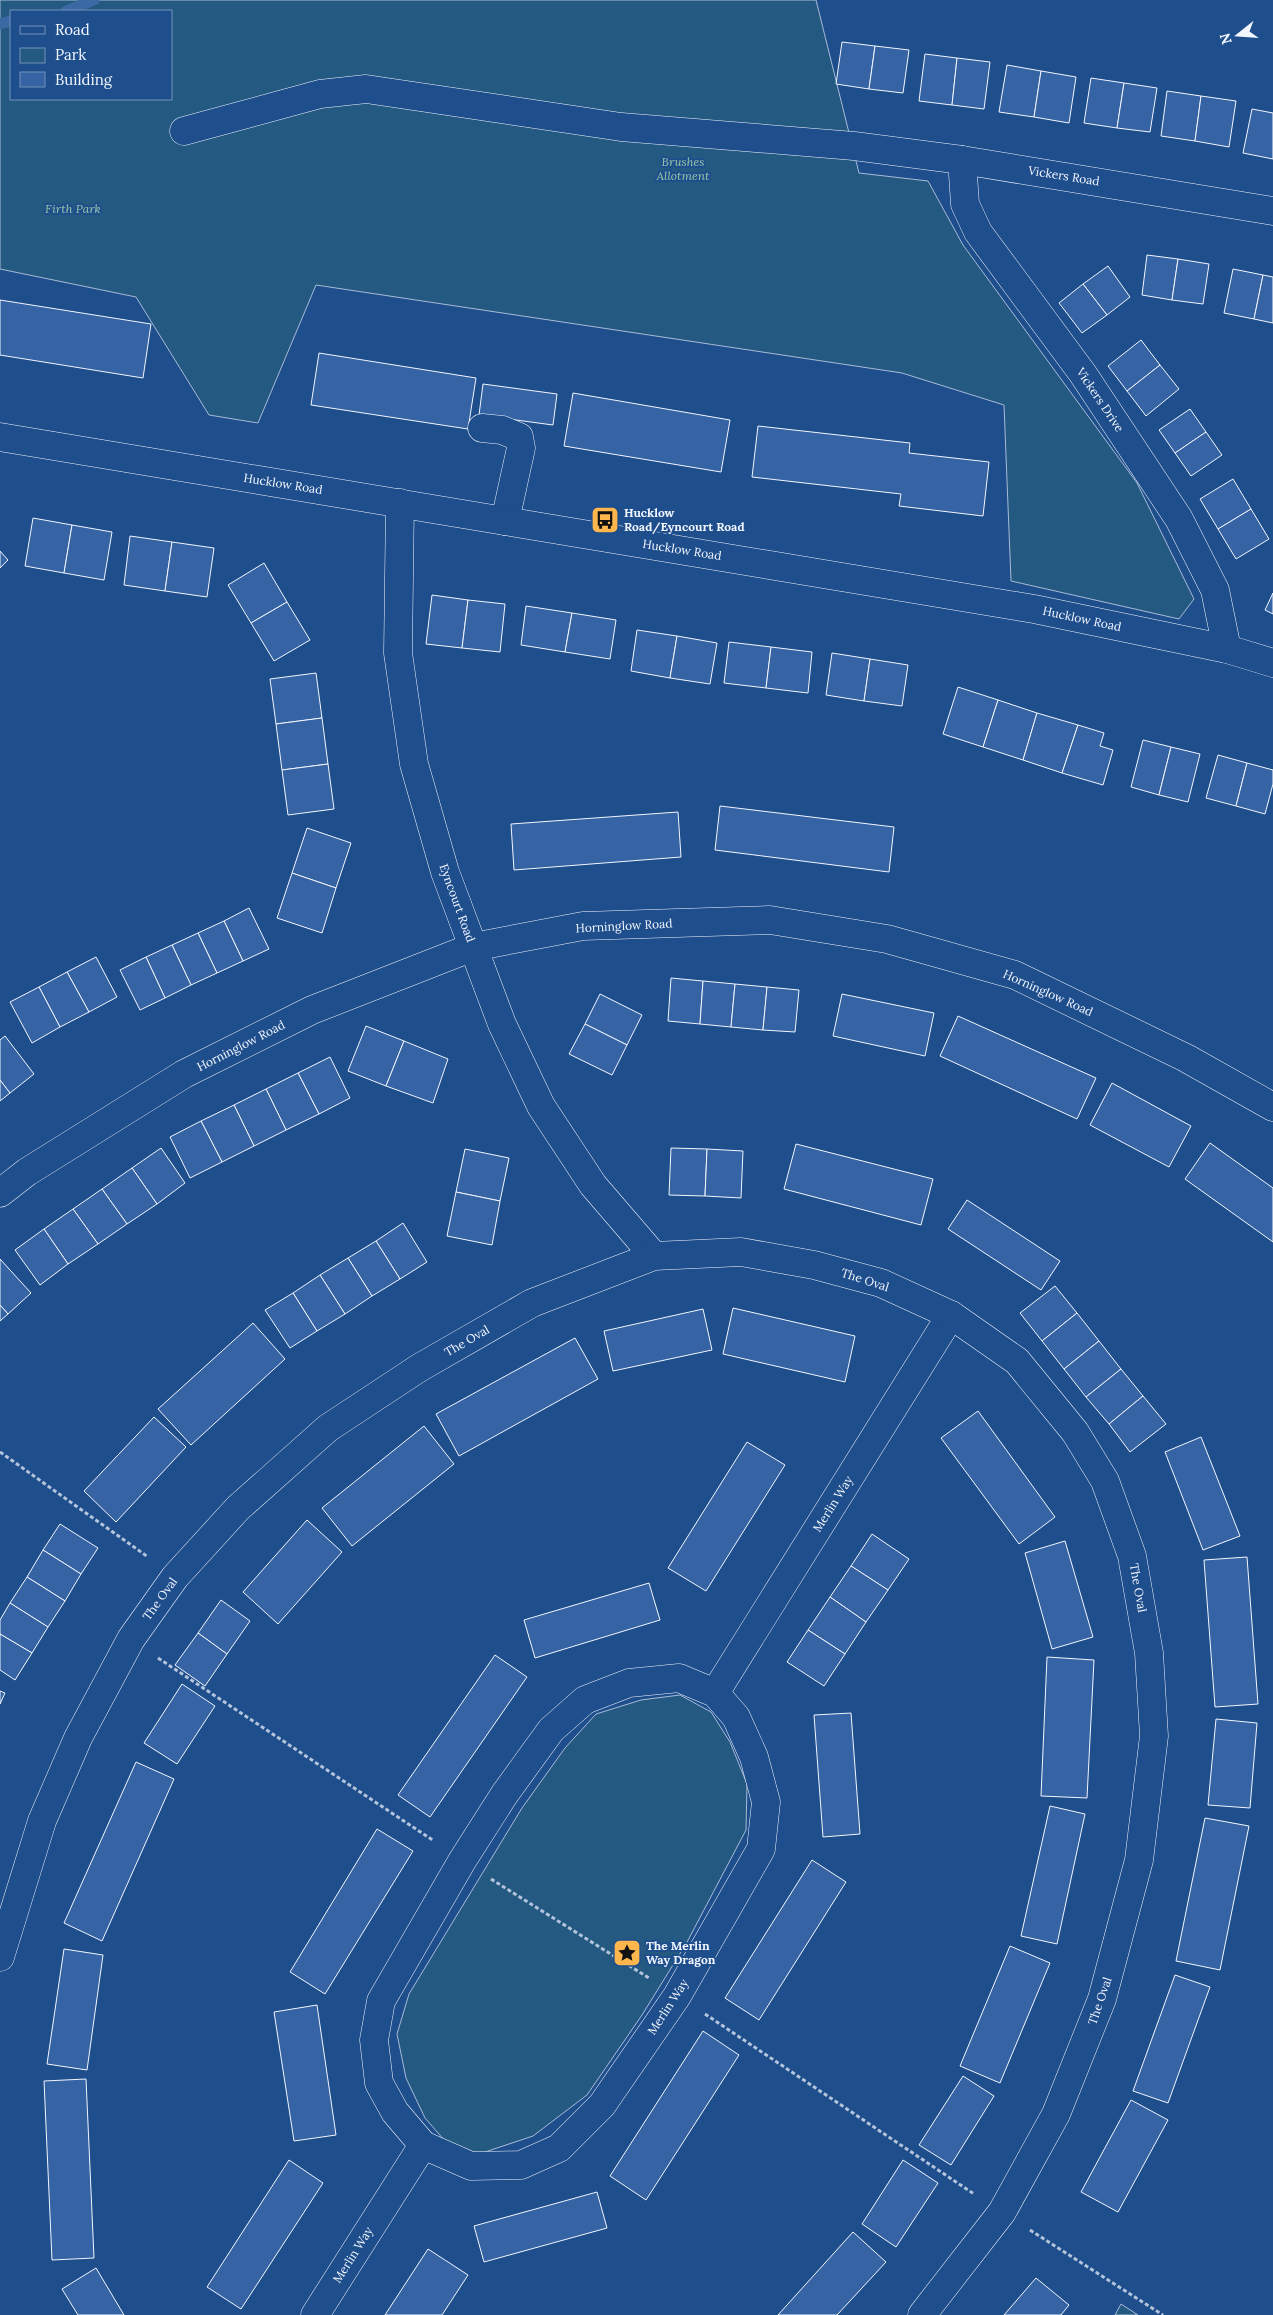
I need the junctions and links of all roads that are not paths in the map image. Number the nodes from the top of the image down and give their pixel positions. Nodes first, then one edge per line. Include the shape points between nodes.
1 (184, 131) dead end
2 (962, 160) junction
3 (1273, 211) edge
4 (482, 428) dead end
5 (0, 438) edge
6 (400, 503) junction
7 (505, 521) junction
8 (1227, 648) junction
9 (1273, 663) edge
10 (473, 947) junction
11 (1273, 1107) edge
12 (0, 1193) edge
13 (654, 1256) junction
14 (951, 1315) junction
15 (715, 1693) junction
16 (0, 1957) edge
17 (422, 2145) junction
18 (315, 2315) edge
19 (922, 2315) edge

1 - 2 street, Vickers Road via 320,94 366,89 621,127 854,146
2 - 3 street, Vickers Road
2 - 8 street, Vickers Drive via 965,204 978,232 1083,374 1178,519 1215,590
4 - 7 street via 502,430 519,437 521,448
5 - 6 street, Hucklow Road
6 - 7 street, Hucklow Road
6 - 10 street, Eyncourt Road via 398,653 414,764 445,872
7 - 8 street, Hucklow Road via 1034,609
8 - 9 street, Hucklow Road
10 - 11 street, Horninglow Road via 583,926 770,920 887,939 1015,975 1186,1058
10 - 12 street, Horninglow Road via 312,1010 184,1074 27,1172
10 - 13 street, Eyncourt Road via 502,1024 541,1106 593,1185
13 - 14 street, The Oval via 741,1252 814,1265 881,1283
13 - 16 street, The Oval via 532,1303 419,1368 328,1428 238,1508 175,1577 131,1639 78,1738 42,1821
14 - 15 street, Merlin Way
14 - 19 street, The Oval via 1016,1361 1075,1432 1105,1480 1132,1556 1149,1654 1154,1736 1139,1860 1102,2000 1056,2114 1002,2212
15 - 17 street, Merlin Way via 679,1678 629,1683 584,1700 551,1730 504,1795 381,2001 374,2040 379,2083 395,2112
15 - 17 street, Merlin Way via 736,1717 754,1757 766,1802 761,1849 677,1996 602,2105 559,2148 521,2165 471,2166
17 - 18 street, Merlin Way

